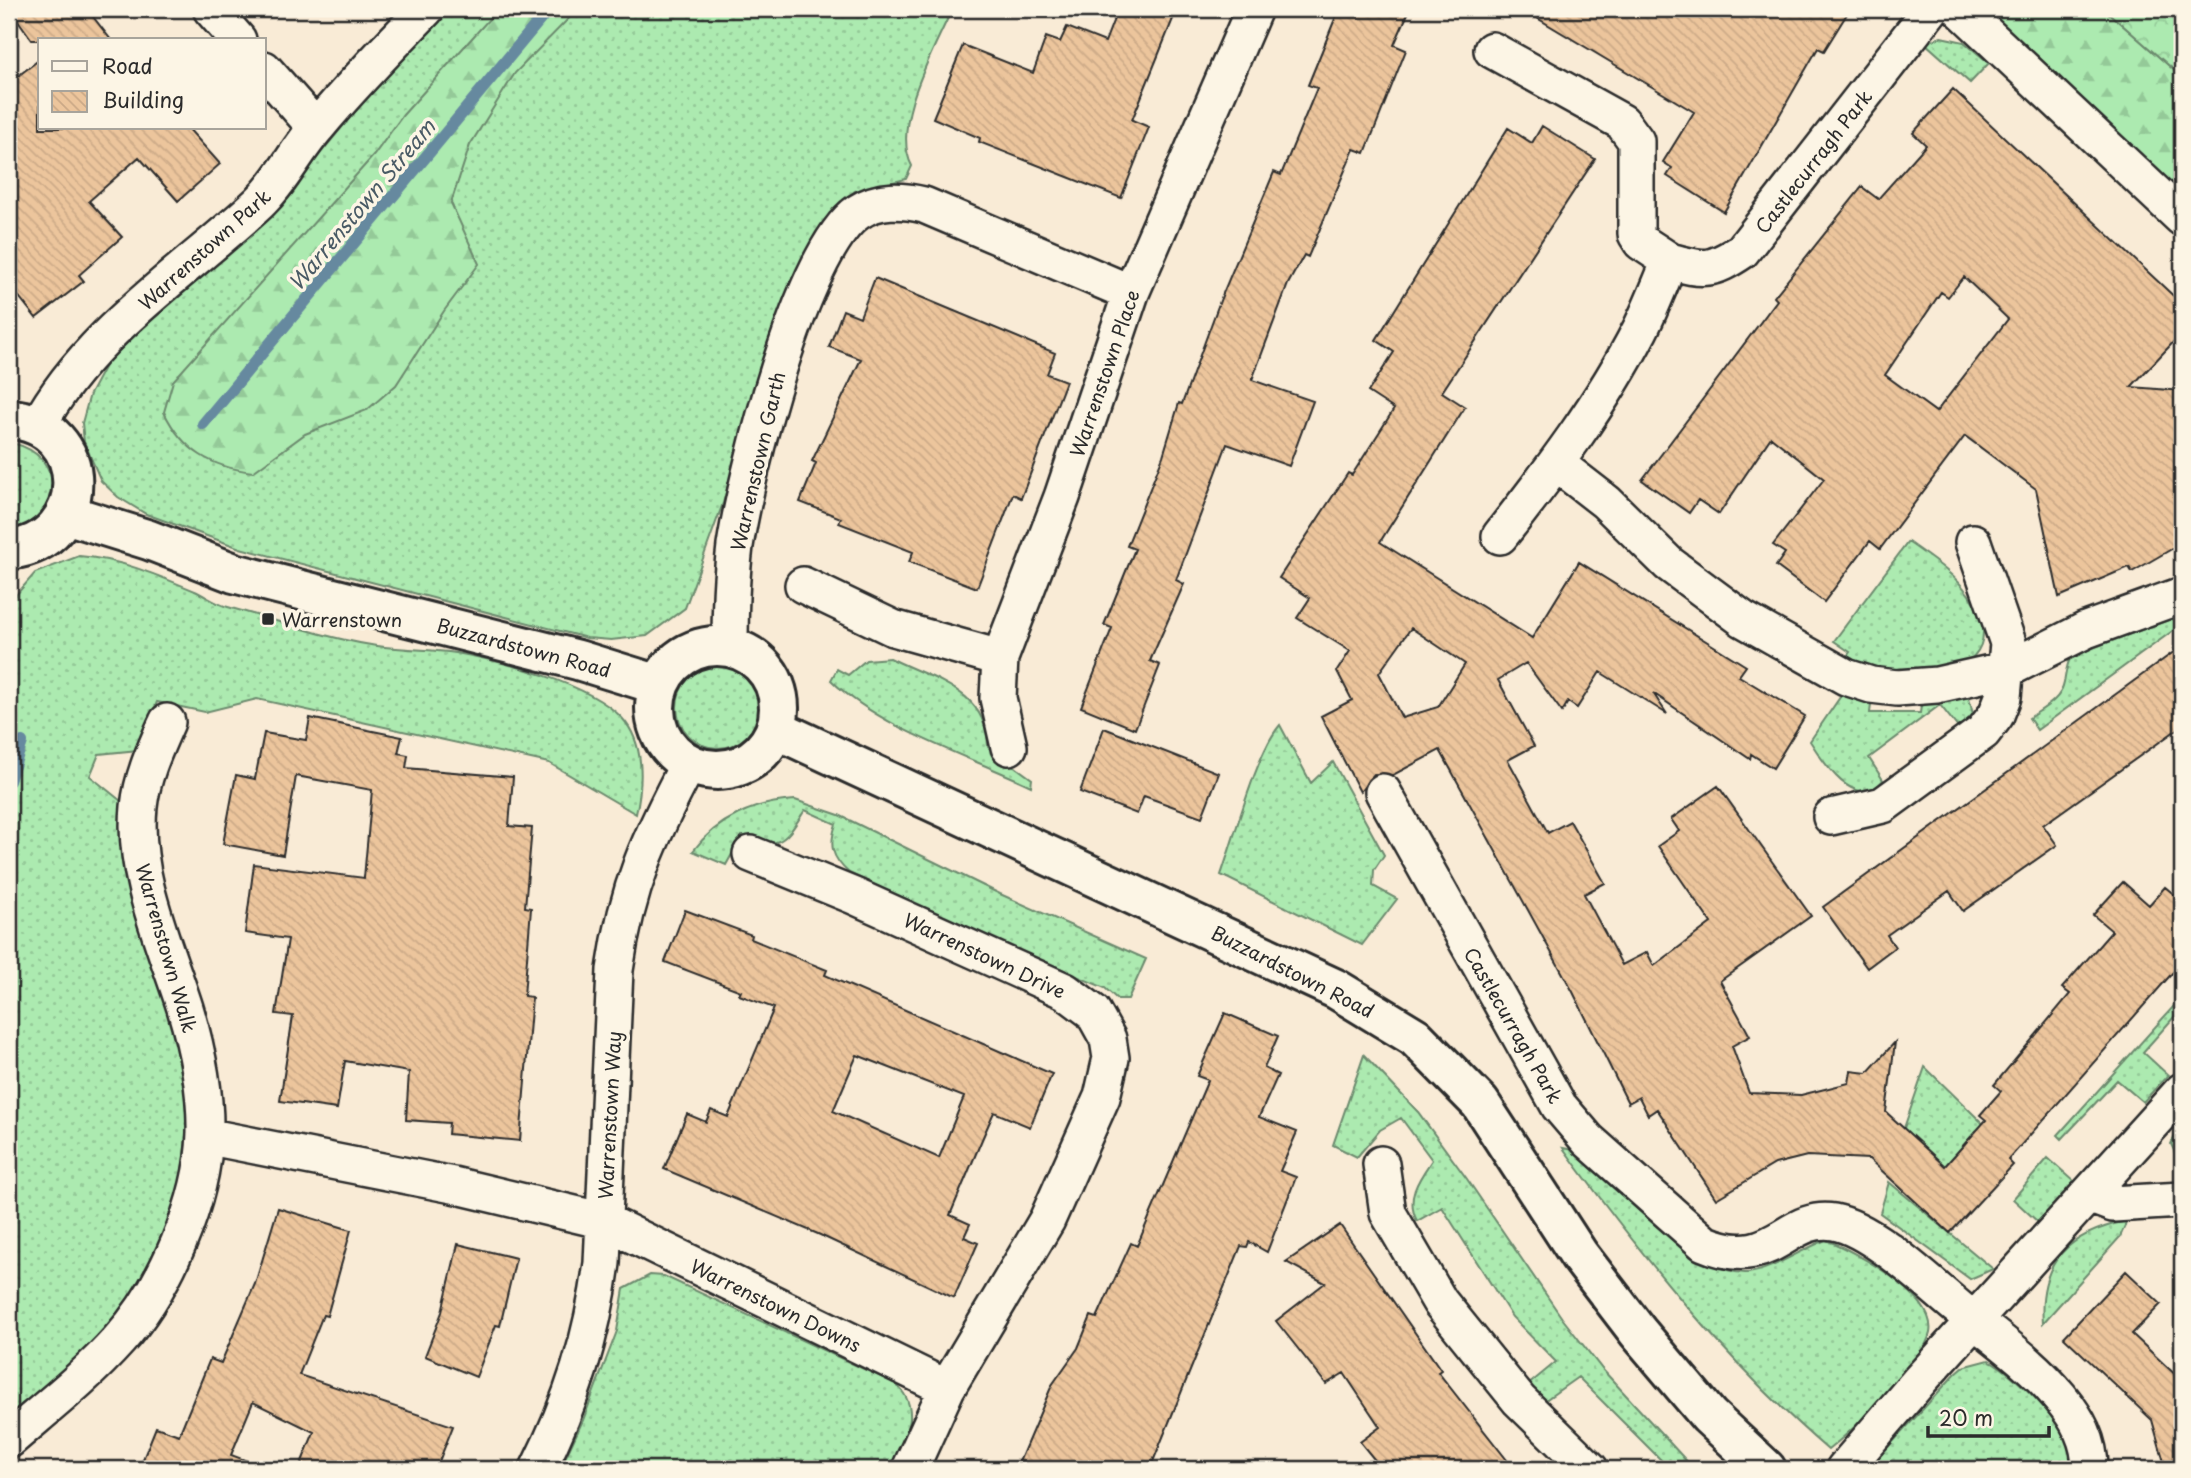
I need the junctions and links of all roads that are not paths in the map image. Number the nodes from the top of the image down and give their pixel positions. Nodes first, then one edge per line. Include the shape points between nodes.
1 (211, 9) edge
2 (426, 9) edge
3 (1254, 9) edge
4 (1931, 9) edge
5 (1960, 9) edge
6 (236, 38) edge
7 (1492, 50) dead end
8 (266, 71) edge
9 (316, 128) junction
10 (2182, 218) edge
11 (1670, 261) junction
12 (1131, 293) junction
13 (23, 422) edge
14 (1557, 464) junction
15 (66, 514) junction
16 (1500, 536) dead end
17 (1973, 542) dead end
18 (9, 550) edge
19 (803, 585) dead end
20 (2182, 595) edge
21 (730, 647) junction
22 (1000, 657) junction
23 (2008, 669) junction
24 (659, 685) junction
25 (167, 722) dead end
26 (776, 729) junction
27 (1009, 747) dead end
28 (689, 763) junction
29 (1383, 792) dead end
30 (1831, 817) dead end
31 (751, 854) dead end
32 (2182, 1091) edge
33 (205, 1136) junction
34 (1381, 1164) dead end
35 (2089, 1195) junction
36 (2182, 1200) edge
37 (604, 1221) junction
38 (1974, 1321) junction
39 (947, 1388) junction
40 (9, 1440) edge
41 (538, 1469) edge
42 (910, 1469) edge
43 (1590, 1469) edge
44 (1766, 1469) edge
45 (1844, 1469) edge
46 (2090, 1469) edge

1 - 6 street
2 - 9 street, Warrenstown Park
3 - 12 street, Warrenstown Place
4 - 11 street, Castlecurragh Park via 1742,251 1712,268
5 - 10 street
7 - 11 street, Castlecurragh Park via 1630,129 1636,152 1636,234
8 - 9 street
9 - 13 street, Warrenstown Park via 260,202 177,273
11 - 14 street via 1640,330
12 - 21 street, Warrenstown Garth via 924,205 900,200 858,212 827,250 779,367 735,547
12 - 22 street, Warrenstown Place via 1062,497
13 - 15 street via 54,438 66,454 72,474
14 - 16 street
14 - 23 street via 1606,502 1669,564 1744,619 1846,677 1897,688 1973,679
15 - 18 street via 40,541
15 - 24 street, Buzzardstown Road via 234,573 578,660
17 - 23 street via 2008,643
19 - 22 street via 892,628
20 - 23 street via 2086,630
21 - 24 street via 713,645 680,658
21 - 26 street via 750,655 771,678 779,708
22 - 27 street, Warrenstown Place via 998,698
23 - 30 street via 2003,697 1983,732 1883,805
24 - 28 street via 655,703 660,730 674,753
25 - 33 street, Warrenstown Walk via 144,778 138,843 159,931 197,1050
26 - 28 street via 750,761 709,769
26 - 44 street, Buzzardstown Road via 1324,983 1415,1037 1480,1103 1579,1255 1638,1332 1709,1416
28 - 37 street, Warrenstown Way via 651,835 622,922 615,970
29 - 38 street, Castlecurragh Park via 1559,1106 1588,1140 1704,1242 1725,1252 1749,1253 1807,1225 1836,1223 1914,1269
31 - 39 street, Warrenstown Drive via 1065,991 1093,1012 1108,1039 1111,1058 1105,1087 1066,1181
32 - 35 street
33 - 37 street via 453,1185
33 - 40 street, Warrenstown Walk via 185,1226 155,1292 120,1340
34 - 43 street via 1388,1213 1440,1302 1520,1399
35 - 36 street via 2113,1204
35 - 38 street
37 - 39 street, Warrenstown Downs
37 - 41 street, Warrenstown Way via 599,1288 587,1349
38 - 45 street
38 - 46 street, Castlecurragh Park via 2021,1355 2061,1398 2083,1431
39 - 42 street, Warrenstown Drive

